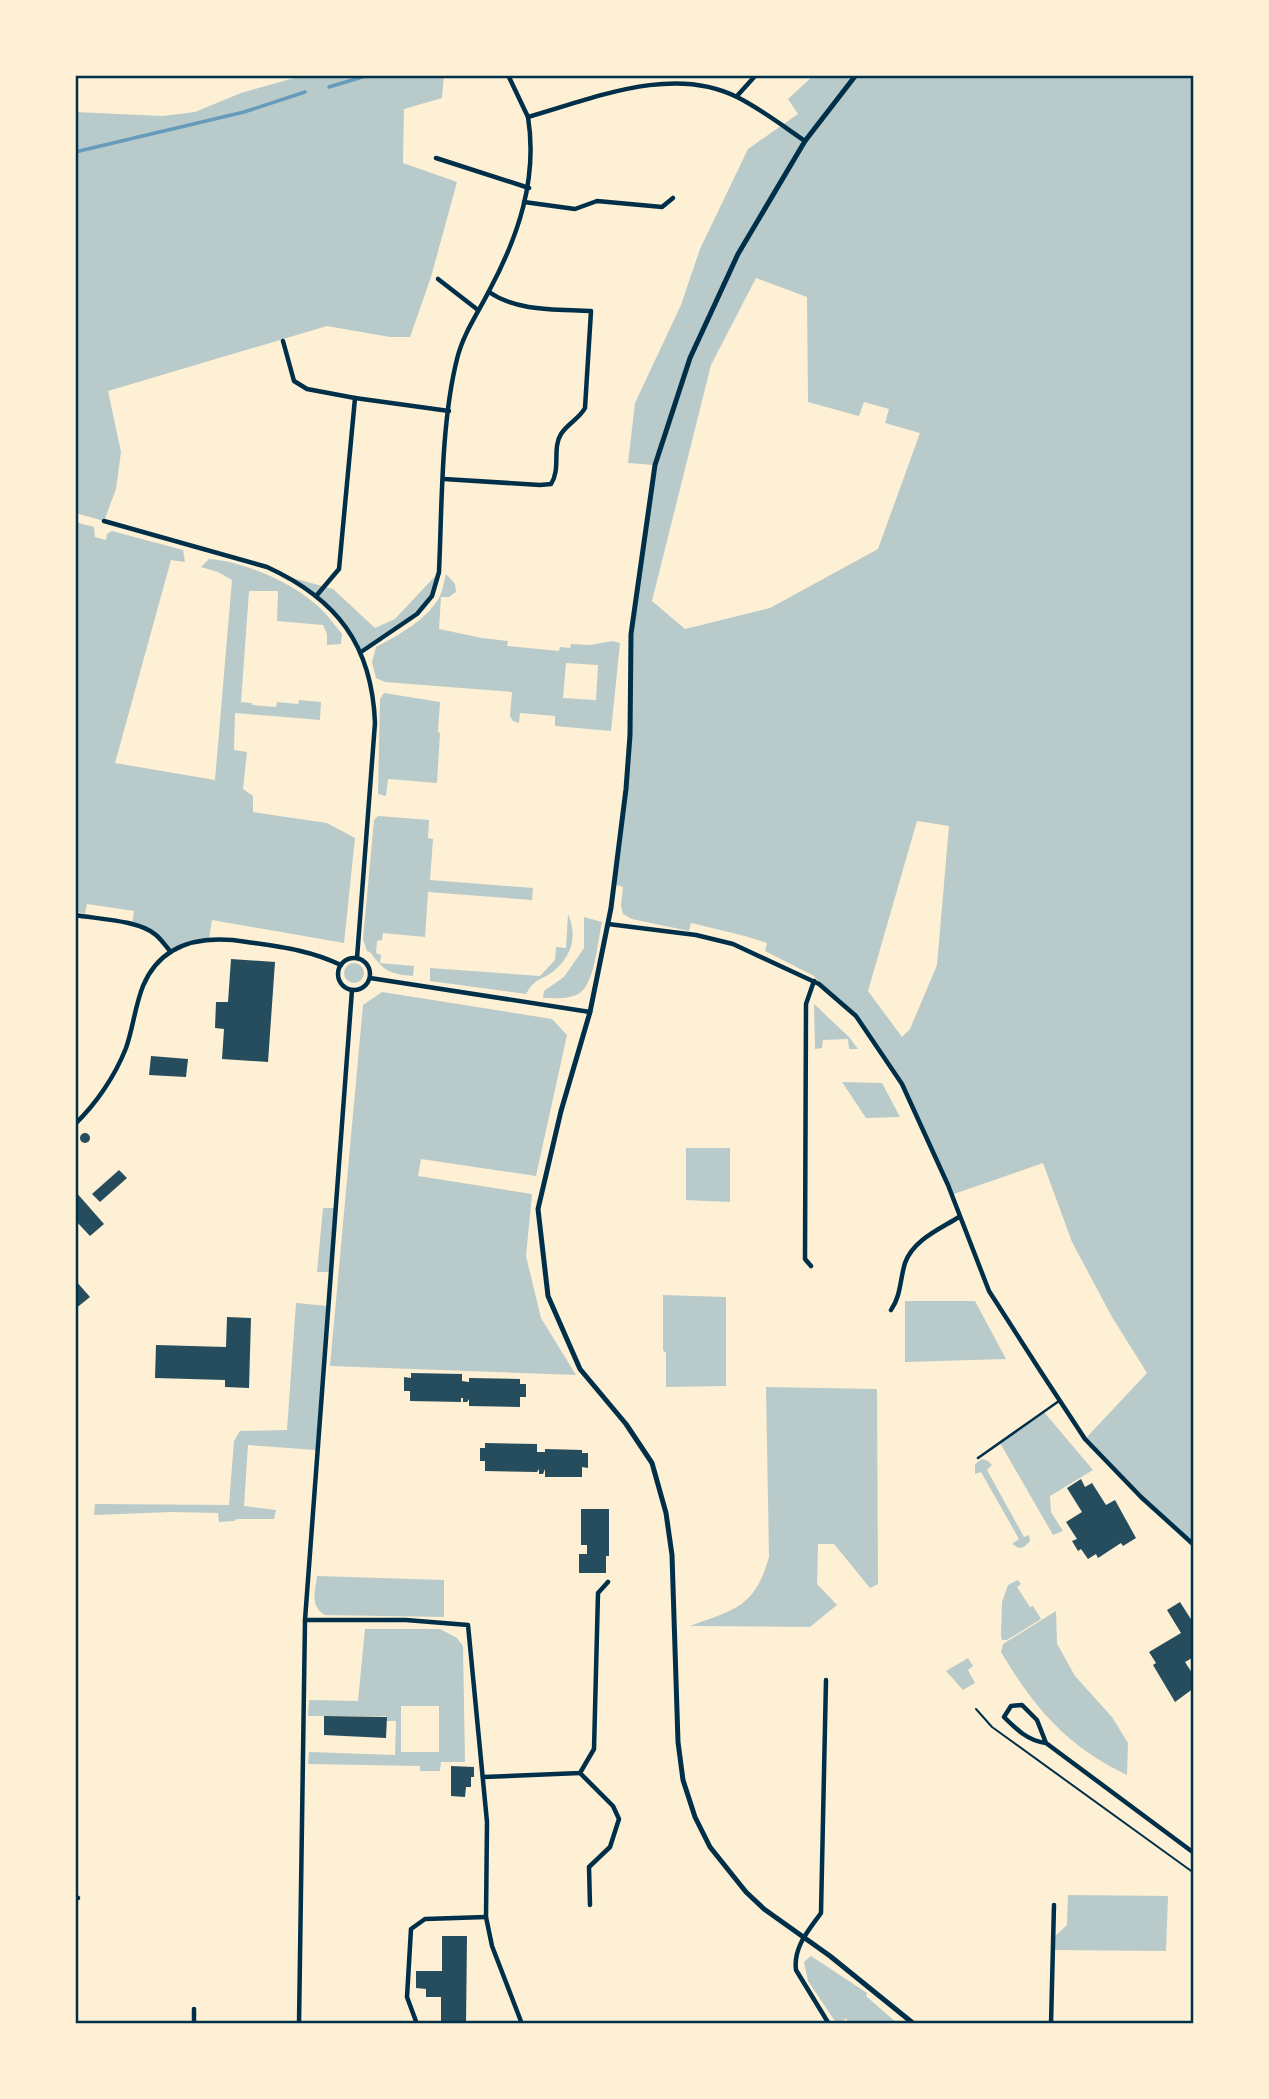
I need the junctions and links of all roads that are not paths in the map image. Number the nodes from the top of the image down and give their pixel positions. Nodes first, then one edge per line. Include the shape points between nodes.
1 (508, 75) edge
2 (756, 75) edge
3 (856, 75) edge
4 (737, 96) junction
5 (528, 117) junction
6 (805, 141) junction
7 (436, 158) dead end
8 (529, 188) junction
9 (673, 198) dead end
10 (524, 202) junction
11 (438, 279) dead end
12 (489, 292) junction
13 (478, 310) junction
14 (282, 341) dead end
15 (355, 398) junction
16 (449, 411) junction
17 (444, 479) junction
18 (104, 521) dead end
19 (317, 595) junction
20 (361, 652) junction
21 (75, 915) edge
22 (608, 925) junction
23 (170, 952) junction
24 (357, 958) junction
25 (341, 965) junction
26 (370, 978) junction
27 (814, 981) junction
28 (352, 990) junction
29 (590, 1012) junction
30 (75, 1124) edge
31 (959, 1217) junction
32 (811, 1266) dead end
33 (891, 1310) dead end
34 (1059, 1401) junction
35 (978, 1458) dead end
36 (1194, 1545) edge
37 (608, 1582) dead end
38 (305, 1619) junction
39 (825, 1680) dead end
40 (1046, 1743) junction
41 (580, 1773) junction
42 (483, 1777) junction
43 (1194, 1853) edge
44 (590, 1905) dead end
45 (1054, 1905) dead end
46 (486, 1917) junction
47 (803, 1939) junction
48 (194, 2008) dead end
49 (194, 2024) edge
50 (299, 2024) edge
51 (417, 2024) edge
52 (522, 2024) edge
53 (829, 2024) edge
54 (914, 2024) edge
55 (1051, 2024) edge

1 - 5 street
2 - 4 street
3 - 6 street
4 - 5 street via 683,84 650,85
4 - 6 street
5 - 8 street
6 - 22 street via 738,254 698,338 655,465 631,634 626,789
7 - 8 street
8 - 10 street
9 - 10 street via 662,207 597,201 575,209
10 - 12 street
11 - 13 street
12 - 13 street
12 - 17 street via 517,306 591,312 585,408 558,440 556,477 551,484
13 - 16 street via 457,356
14 - 15 street via 294,381 307,389
15 - 16 street
15 - 19 street via 339,569
16 - 17 street
17 - 20 street via 439,572 432,596 417,614
18 - 19 street via 267,567
19 - 20 street
20 - 24 street via 375,723
21 - 23 street via 148,929
22 - 27 street via 733,944
22 - 29 street
23 - 25 street via 194,941 234,940 314,953
23 - 30 street via 142,988 115,1072
24 - 25 street
24 - 26 street via 367,964
25 - 28 street via 340,982
26 - 28 street via 363,988
26 - 29 street
27 - 31 street via 856,1016 902,1084
27 - 32 street via 807,997 806,1082 805,1259
28 - 38 street
29 - 47 street via 538,1209 548,1296 580,1369 652,1463 672,1555 678,1742 683,1780 695,1817 710,1847 738,1883
31 - 33 street via 910,1251
31 - 34 street via 989,1291
34 - 35 lane
34 - 36 street via 1085,1439
37 - 41 street via 598,1593 594,1749
38 - 42 street via 468,1625
38 - 50 street
39 - 47 street via 821,1913
40 - 40 street via 1037,1720 1022,1705 1011,1706 1004,1717 1034,1742
40 - 43 street
41 - 42 street
41 - 44 street via 613,1806 619,1819 610,1847 589,1867
42 - 46 street
45 - 55 street
46 - 51 street via 425,1919 411,1929 407,1997
46 - 52 street via 492,1946
47 - 53 street via 796,1970
47 - 54 street
48 - 49 street

